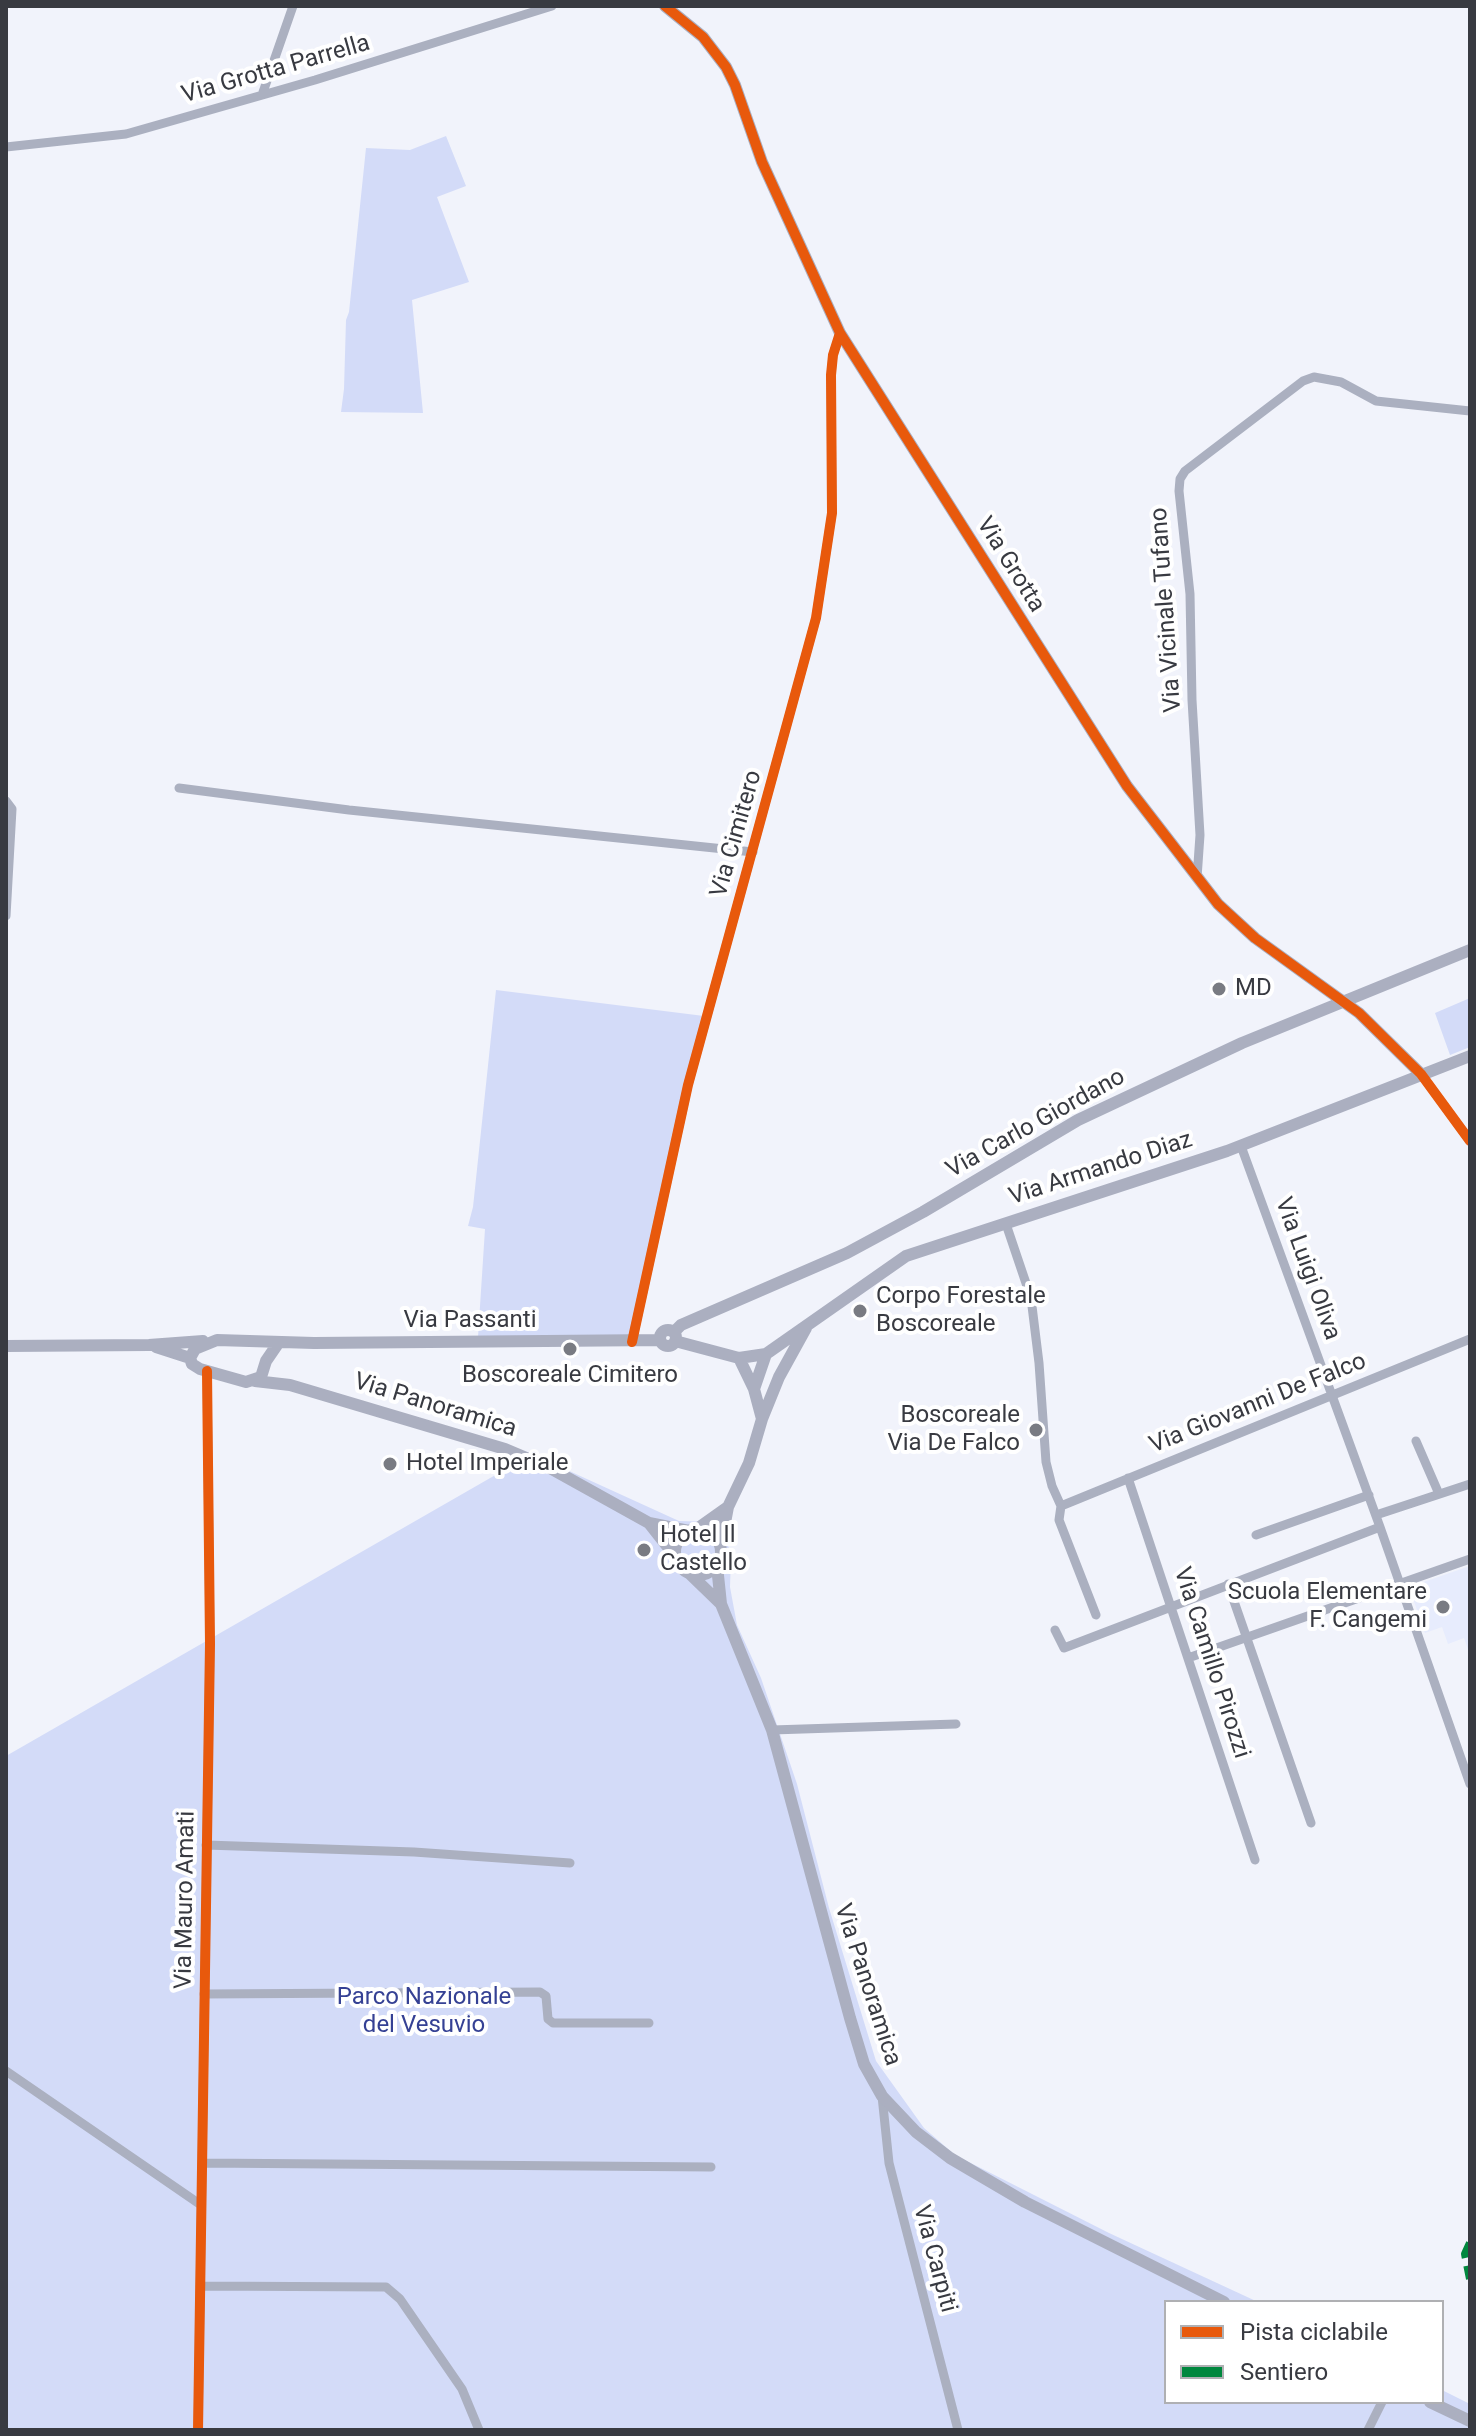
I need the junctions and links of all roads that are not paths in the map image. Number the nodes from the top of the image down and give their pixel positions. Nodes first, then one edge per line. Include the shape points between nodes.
1 (293, 6) edge
2 (552, 6) edge
3 (665, 6) edge
4 (262, 95) junction
5 (6, 147) edge
6 (840, 333) junction
7 (1470, 411) edge
8 (179, 788) dead end
9 (6, 801) edge
10 (753, 852) junction
11 (1197, 878) junction
12 (6, 916) edge
13 (1470, 950) edge
14 (1342, 1000) junction
15 (1470, 1056) edge
16 (1421, 1074) junction
17 (1470, 1141) edge
18 (1241, 1146) junction
19 (1006, 1224) junction
20 (807, 1325) junction
21 (675, 1337) junction
22 (1470, 1339) edge
23 (217, 1340) junction
24 (237, 1341) junction
25 (279, 1342) junction
26 (632, 1342) junction
27 (149, 1345) junction
28 (6, 1346) edge
29 (766, 1354) junction
30 (190, 1358) junction
31 (739, 1358) junction
32 (265, 1365) junction
33 (207, 1371) junction
34 (779, 1377) junction
35 (255, 1381) junction
36 (290, 1385) junction
37 (754, 1389) junction
38 (1332, 1395) junction
39 (762, 1419) junction
40 (1416, 1441) dead end
41 (1128, 1478) junction
42 (1470, 1484) edge
43 (1439, 1494) junction
44 (1369, 1495) junction
45 (1061, 1506) junction
46 (728, 1507) junction
47 (1376, 1515) junction
48 (649, 1523) junction
49 (1380, 1527) junction
50 (693, 1530) junction
51 (1256, 1535) dead end
52 (721, 1544) junction
53 (675, 1556) junction
54 (1470, 1559) edge
55 (717, 1566) junction
56 (690, 1574) junction
57 (1228, 1584) junction
58 (1398, 1584) junction
59 (721, 1604) junction
60 (1171, 1606) junction
61 (1096, 1615) dead end
62 (1055, 1630) dead end
63 (1246, 1637) junction
64 (1188, 1658) junction
65 (956, 1724) dead end
66 (772, 1730) junction
67 (1470, 1784) edge
68 (1311, 1823) dead end
69 (206, 1845) junction
70 (1255, 1860) dead end
71 (570, 1863) dead end
72 (204, 1994) junction
73 (649, 2023) dead end
74 (6, 2071) edge
75 (882, 2096) junction
76 (202, 2163) junction
77 (711, 2167) dead end
78 (201, 2205) junction
79 (200, 2286) junction
80 (1220, 2300) edge
81 (1381, 2404) edge
82 (1434, 2404) edge
83 (1470, 2421) edge
84 (198, 2430) edge
85 (479, 2430) edge
86 (958, 2430) edge
87 (1368, 2430) edge

1 - 4 street
2 - 4 street, Via Grotta Parrella
3 - 6 street, Via Grotta via 703,37 726,67 768,176
4 - 5 street, Via Grotta Parrella via 126,134
6 - 10 street, Via Cimitero via 831,375 829,547 816,618
6 - 11 street, Via Grotta via 1127,786
7 - 11 street, Via Vicinale Tufano via 1376,401 1341,382 1314,377 1180,479 1190,594 1200,835
8 - 10 street
9 - 12 street via 12,809
10 - 26 street, Via Cimitero via 688,1085
11 - 14 street, Via Grotta via 1255,938
13 - 14 street, Via Carlo Giordano
14 - 16 street, Via Grotta
14 - 21 street, Via Carlo Giordano via 1078,1120 847,1253 681,1325
15 - 16 street, Via Armando Diaz
16 - 17 street
16 - 18 street, Via Armando Diaz
18 - 19 street, Via Armando Diaz
18 - 38 street, Via Luigi Oliva
19 - 20 street, Via Armando Diaz via 906,1256
19 - 45 street via 1031,1298 1046,1462
20 - 29 street, Via Armando Diaz
20 - 34 street, Via Armando Diaz
21 - 26 street, Via Passanti via 664,1330 660,1340
21 - 31 street
22 - 38 street, Via Giovanni De Falco
23 - 24 street, Via Passanti
23 - 27 street, Via Passanti
23 - 30 street via 195,1349
24 - 25 street, Via Passanti
24 - 32 street via 258,1350
25 - 26 street, Via Passanti
25 - 32 street
27 - 28 street, Via Passanti
27 - 30 street, Via Passanti
29 - 31 street
29 - 34 street
29 - 37 street
30 - 33 street, Via Passanti
31 - 37 street
32 - 35 street
32 - 36 street, Via Panoramica
33 - 35 street, Via Passanti
33 - 69 street, Via Mauro Amati
34 - 39 street, Via Armando Diaz
35 - 36 street, Via Panoramica
36 - 48 street, Via Panoramica via 505,1449
37 - 39 street
38 - 41 street, Via Giovanni De Falco
38 - 44 street, Via Luigi Oliva
39 - 46 street, Via Armando Diaz
40 - 43 street
41 - 45 street, Via Giovanni De Falco
41 - 60 street, Via Camillo Pirozzi
42 - 43 street
43 - 47 street
44 - 47 street, Via Luigi Oliva
44 - 51 street
45 - 61 street via 1059,1520
46 - 50 street
46 - 52 street, Via Panoramica
47 - 49 street, Via Luigi Oliva
48 - 50 street, Via Panoramica
48 - 53 street, Via Panoramica
49 - 57 street
49 - 58 street, Via Luigi Oliva
50 - 52 street, Via Panoramica via 711,1533
50 - 53 street via 677,1541
52 - 55 street, Via Panoramica
53 - 56 street, Via Panoramica
54 - 58 street
55 - 56 street via 705,1575
55 - 59 street, Via Panoramica
56 - 59 street, Via Panoramica
57 - 60 street
57 - 63 street
58 - 63 street
58 - 67 street, Via Luigi Oliva
59 - 66 street, Via Panoramica
60 - 62 street via 1064,1648
60 - 64 street, Via Camillo Pirozzi
63 - 64 street
63 - 68 street
64 - 70 street, Via Camillo Pirozzi
65 - 66 street
66 - 75 street, Via Panoramica via 850,2018 864,2064
69 - 71 street
69 - 72 street, Via Mauro Amati
72 - 73 street via 540,1992 553,2023
72 - 76 street, Via Mauro Amati
74 - 78 street
75 - 80 street, Via Panoramica via 950,2158 1025,2202
75 - 86 street, Via Carpiti via 889,2163
76 - 77 street
76 - 78 street, Via Mauro Amati
78 - 79 street, Via Mauro Amati
79 - 84 street, Via Mauro Amati
79 - 85 street via 386,2287 400,2299 462,2389
81 - 87 street
82 - 83 street

